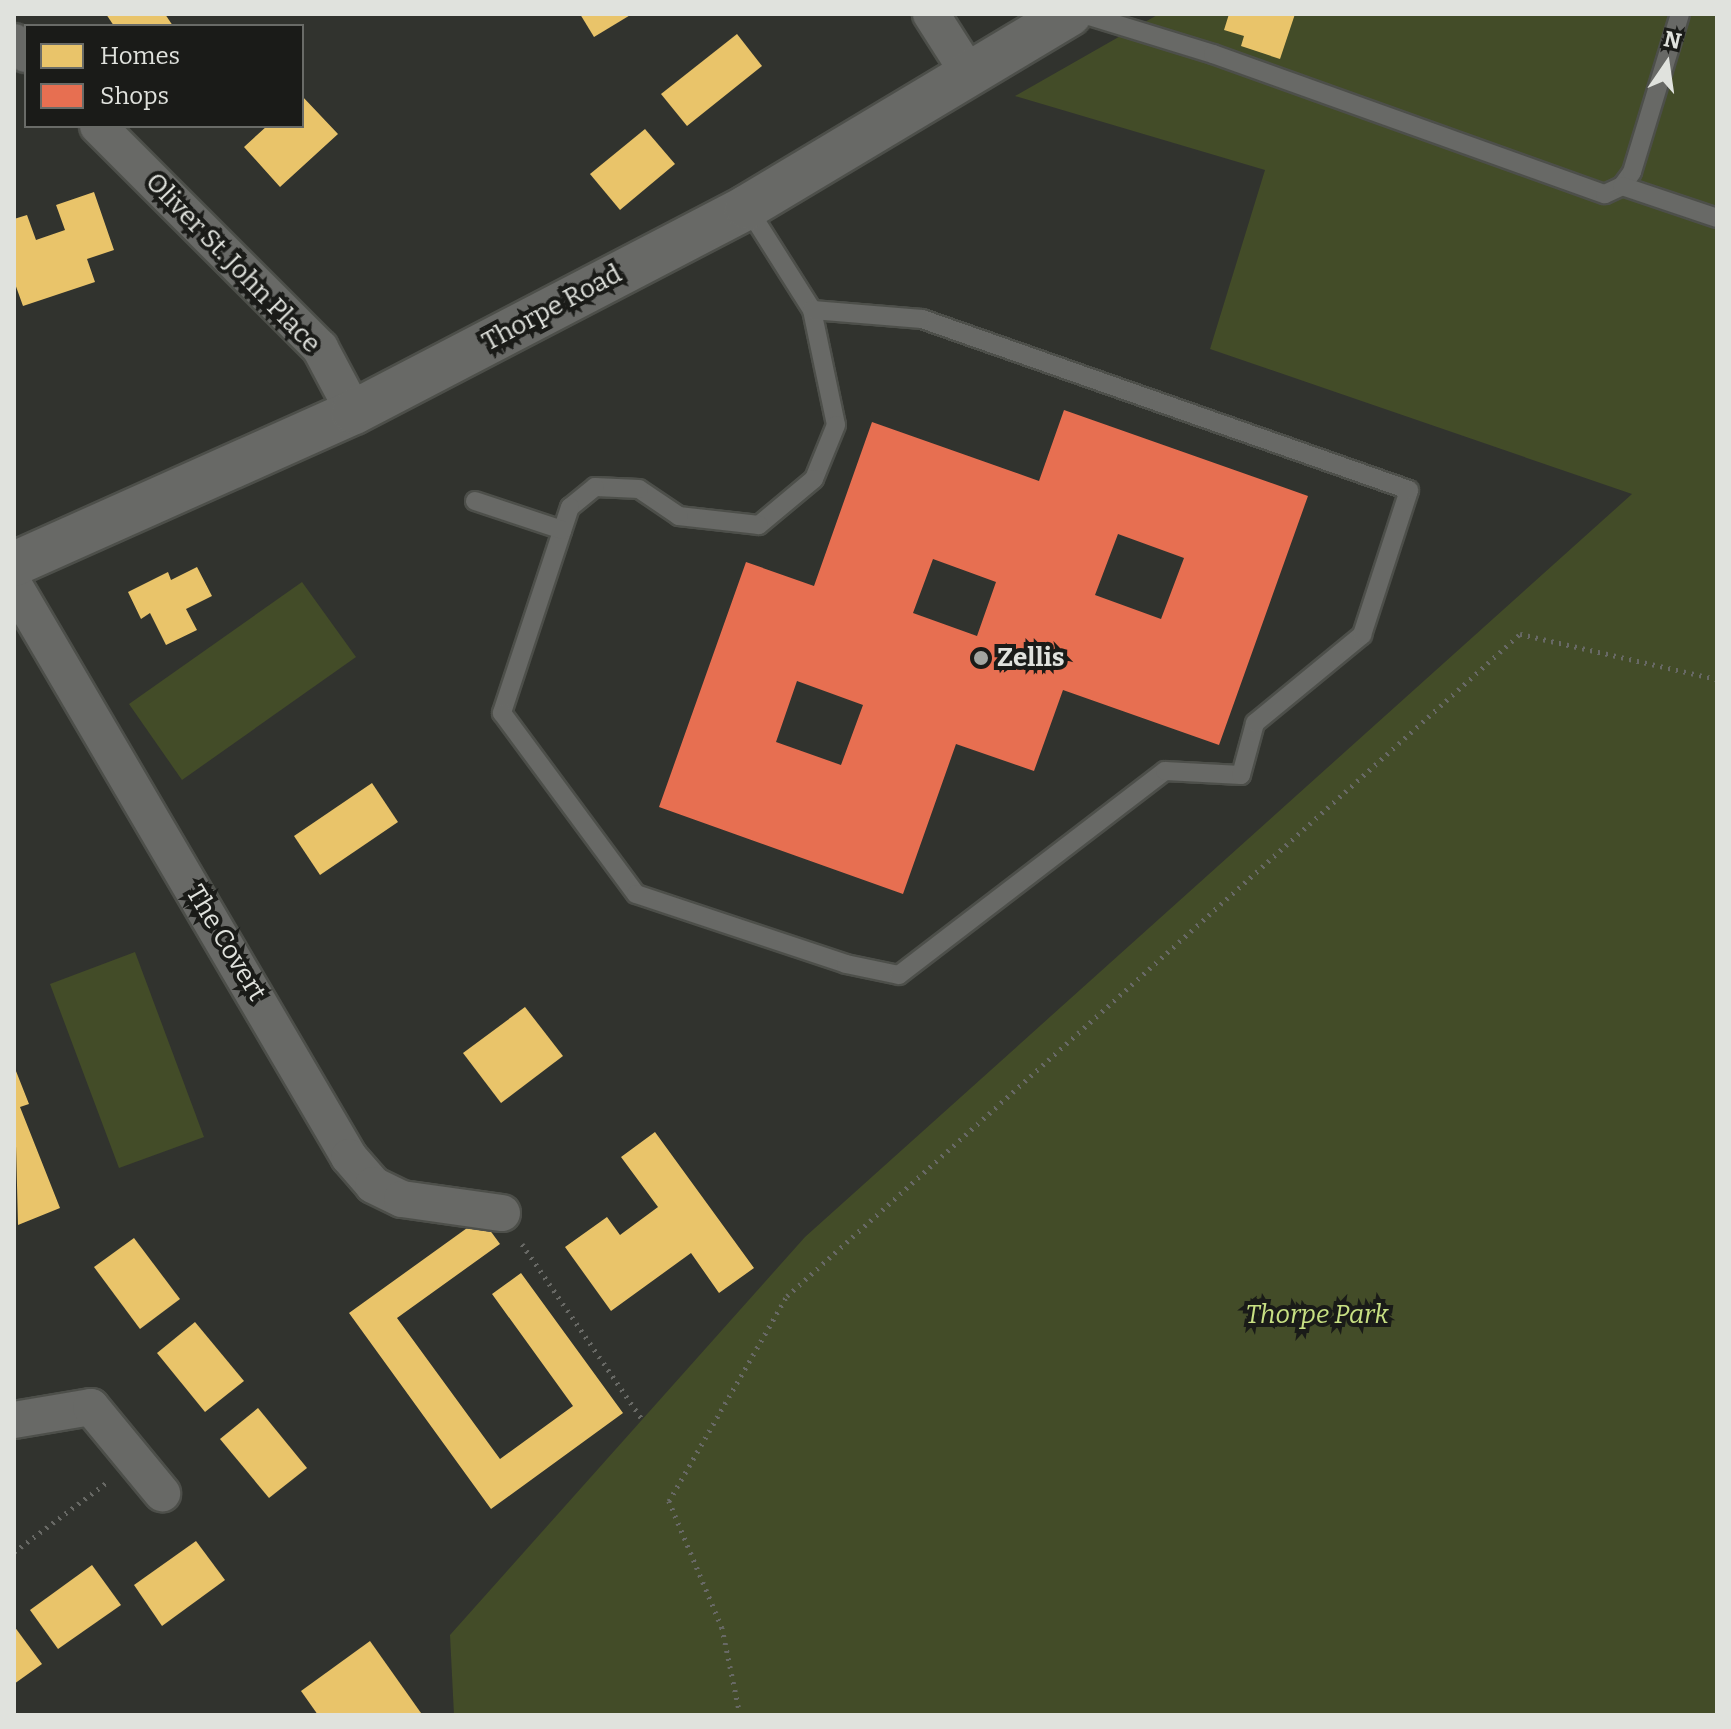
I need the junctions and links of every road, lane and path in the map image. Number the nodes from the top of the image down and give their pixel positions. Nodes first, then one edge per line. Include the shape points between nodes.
1 (931, 14) edge
2 (1070, 14) edge
3 (1083, 14) edge
4 (1680, 14) edge
5 (968, 72) junction
6 (100, 128) edge
7 (1622, 186) junction
8 (747, 207) junction
9 (1717, 218) edge
10 (812, 310) junction
11 (354, 412) junction
12 (475, 501) dead end
13 (562, 530) junction
14 (14, 564) edge
15 (14, 585) edge
16 (1717, 679) edge
17 (502, 1213) joint
18 (642, 1419) dead end
19 (14, 1420) edge
20 (136, 1461) junction
21 (162, 1493) dead end
22 (14, 1552) edge
23 (740, 1715) edge

1 - 5 street
2 - 5 street, Thorpe Road
3 - 7 lane via 1213,54 1580,187 1605,194
4 - 7 lane via 1632,172
5 - 8 street, Thorpe Road
6 - 11 street, Oliver St. John Place via 320,348
7 - 9 lane
8 - 10 lane
8 - 11 street, Thorpe Road
10 - 13 lane via 836,425 814,479 759,525 679,516 639,489 595,487 570,507
10 - 13 lane via 922,319 1409,490 1362,635 1255,723 1241,775 1165,771 899,975 846,964 636,894 502,713
11 - 14 street, Thorpe Road
12 - 13 lane
15 - 17 street, The Covert via 349,1157 373,1185 402,1199
16 - 23 path via 1520,634 787,1296 669,1501 722,1628
17 - 18 path
19 - 20 street via 91,1407
20 - 21 street
20 - 22 path

